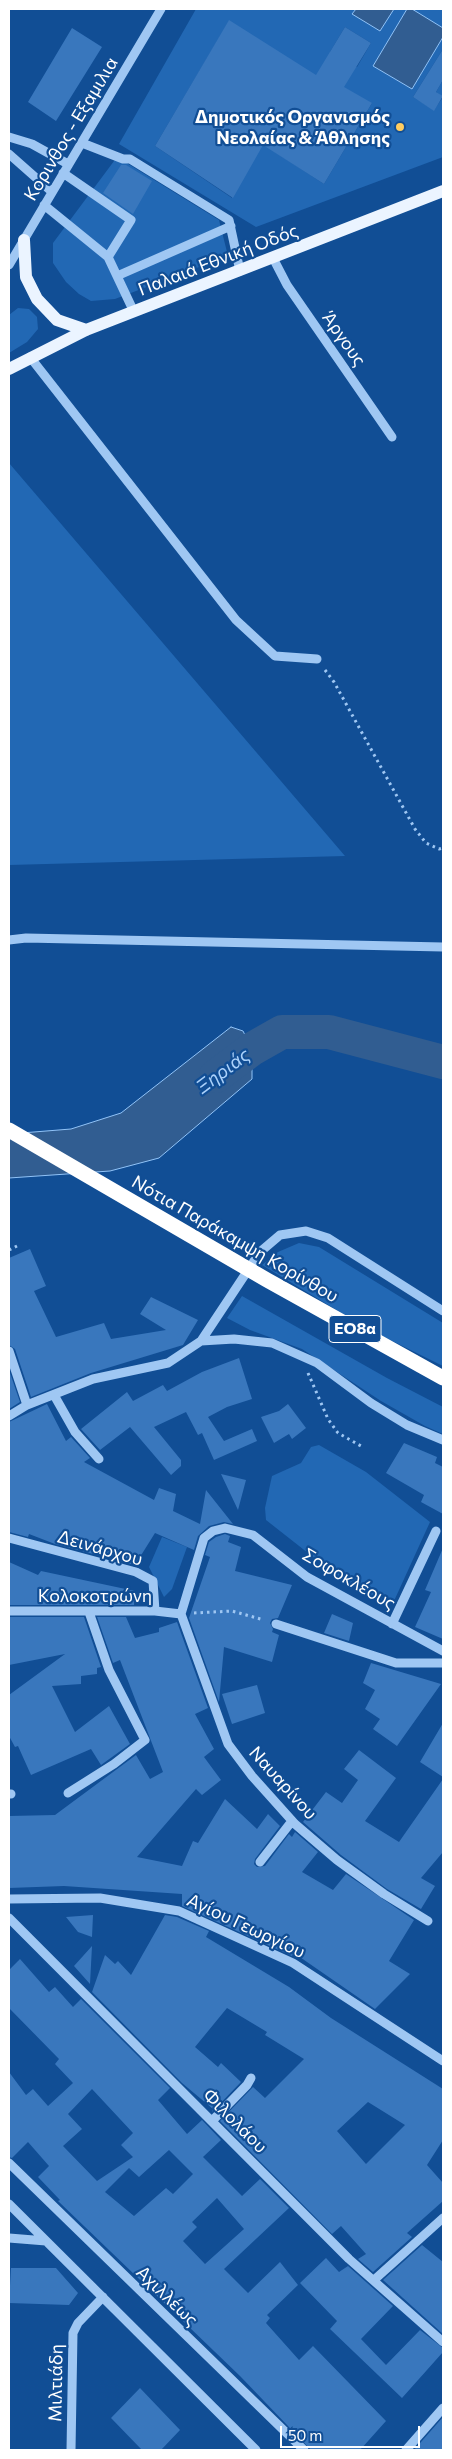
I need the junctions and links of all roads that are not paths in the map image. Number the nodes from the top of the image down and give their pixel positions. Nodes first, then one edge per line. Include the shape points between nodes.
1 (161, 9) edge
2 (9, 137) edge
3 (82, 142) junction
4 (9, 154) edge
5 (12, 162) edge
6 (68, 164) junction
7 (63, 173) junction
8 (52, 192) junction
9 (441, 195) edge
10 (44, 205) junction
11 (232, 228) junction
12 (24, 240) junction
13 (108, 257) junction
14 (274, 258) junction
15 (9, 265) edge
16 (240, 270) junction
17 (117, 276) junction
18 (134, 312) junction
19 (86, 330) junction
20 (30, 357) junction
21 (9, 369) edge
22 (392, 437) dead end
23 (317, 659) road end
24 (9, 940) edge
25 (443, 947) edge
26 (9, 1130) edge
27 (443, 1311) edge
28 (201, 1341) junction
29 (9, 1351) edge
30 (443, 1378) edge
31 (54, 1395) junction
32 (27, 1406) junction
33 (9, 1416) edge
34 (443, 1440) edge
35 (99, 1459) dead end
36 (436, 1531) dead end
37 (9, 1538) edge
38 (9, 1611) edge
39 (155, 1611) junction
40 (89, 1612) junction
41 (180, 1614) junction
42 (276, 1624) road end
43 (392, 1624) junction
44 (443, 1651) edge
45 (443, 1663) edge
46 (68, 1793) dead end
47 (292, 1821) junction
48 (260, 1862) dead end
49 (9, 1899) edge
50 (9, 1918) edge
51 (428, 1922) dead end
52 (443, 2061) edge
53 (251, 2078) dead end
54 (212, 2121) junction
55 (9, 2163) edge
56 (9, 2204) edge
57 (443, 2218) edge
58 (9, 2238) edge
59 (46, 2241) junction
60 (374, 2280) junction
61 (103, 2297) junction
62 (443, 2342) edge
63 (443, 2408) edge
64 (71, 2450) edge
65 (256, 2450) edge
66 (304, 2450) edge
67 (406, 2450) edge

1 - 3 street, Κορινθος - Εξαμιλια
2 - 6 street via 32,144
3 - 6 street, Κορινθος - Εξαμιλια
3 - 11 street via 130,159 213,209 229,220
4 - 5 street
5 - 8 street
6 - 7 street, Κορινθος - Εξαμιλια
7 - 8 street, Κορινθος - Εξαμιλια
7 - 13 street via 131,220
8 - 10 street, Κορινθος - Εξαμιλια
9 - 14 main road, Παλαιά Εθνική Οδός
10 - 12 street, Κορινθος - Εξαμιλια
10 - 13 street
11 - 16 street
11 - 17 street
12 - 15 street, Κορινθος - Εξαμιλια
12 - 19 main road via 26,277 37,298 57,320
13 - 17 street
14 - 16 main road, Παλαιά Εθνική Οδός
14 - 22 street, Άργους via 287,285
16 - 18 main road, Παλαιά Εθνική Οδός
17 - 18 street
18 - 19 main road, Παλαιά Εθνική Οδός
19 - 20 main road, Παλαιά Εθνική Οδός
20 - 21 main road, Παλαιά Εθνική Οδός
20 - 23 street via 236,620 275,656
24 - 25 street
26 - 30 highway, Νότια Παράκαμψη Κορίνθου / ΕΟ8α
27 - 28 street via 328,1238 306,1231 280,1236 260,1252
28 - 31 street via 168,1363 93,1379
28 - 34 street via 234,1339 272,1343 299,1354 406,1425
29 - 32 street
31 - 32 street
31 - 35 street via 75,1432
32 - 33 street
36 - 43 street
37 - 39 street, Δεινάρχου via 136,1572 153,1581
38 - 40 street, Κολοκοτρώνη
39 - 40 street, Κολοκοτρώνη
39 - 41 street, Κολοκοτρώνη
40 - 46 street via 110,1670 145,1740
41 - 43 street, Σοφοκλέους via 204,1538 225,1528 254,1536 307,1577
41 - 47 street, Ναυαρίνου via 228,1744
42 - 45 street via 396,1663
43 - 44 street, Σοφοκλέους
47 - 48 street
47 - 51 street, Ναυαρίνου via 364,1881
49 - 52 street, Αγίου Γεωργίου via 100,1898 179,1911 293,1963
50 - 54 street, Φιλολάου
53 - 54 street
54 - 60 street, Φιλολάου
55 - 66 street, Αχιλλέως
56 - 59 street
57 - 60 street
58 - 59 street
59 - 61 street
60 - 62 street, Φιλολάου
61 - 64 street, Μιλτιάδη via 78,2323 73,2333
61 - 65 street
63 - 67 street

